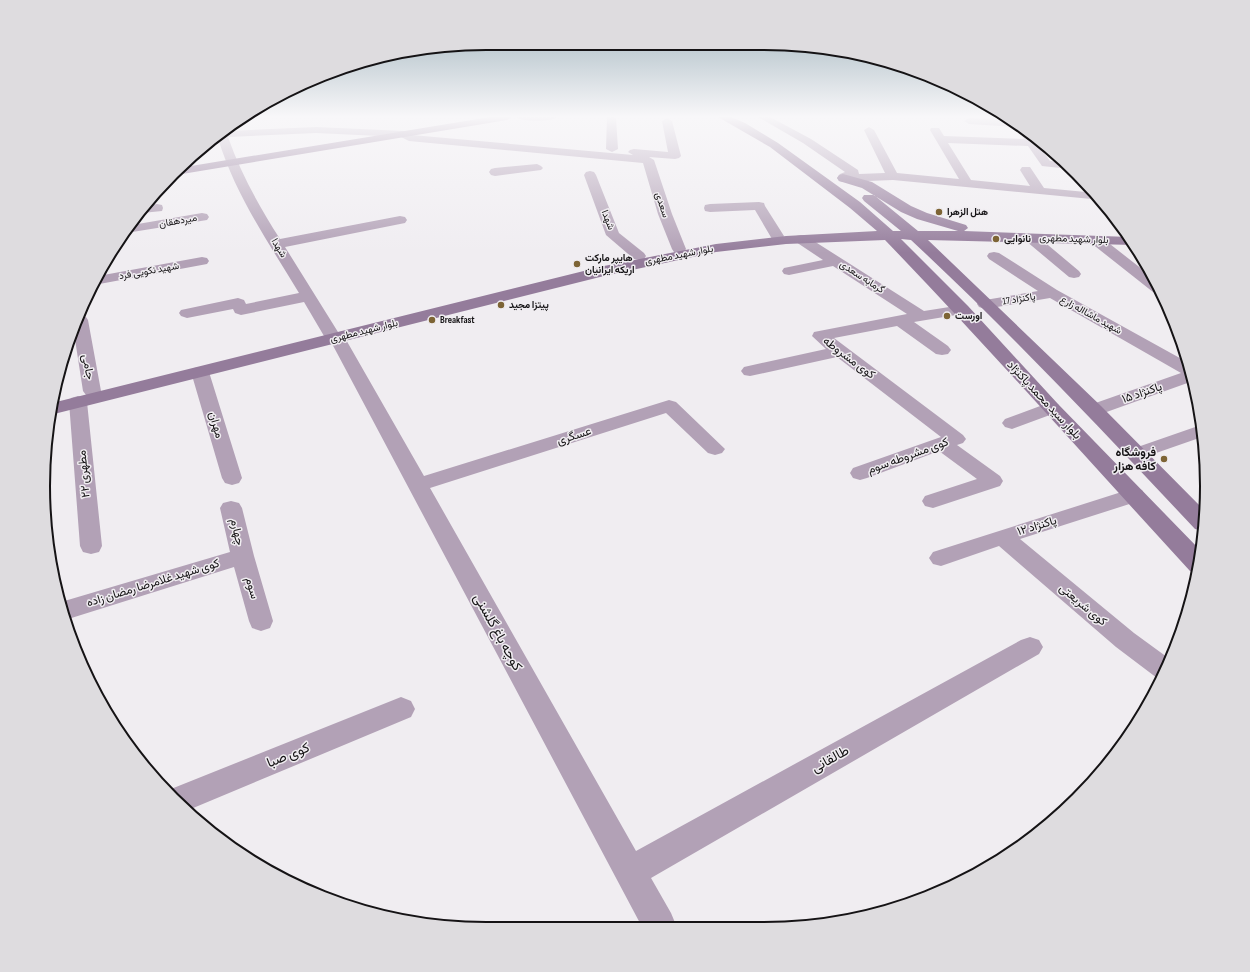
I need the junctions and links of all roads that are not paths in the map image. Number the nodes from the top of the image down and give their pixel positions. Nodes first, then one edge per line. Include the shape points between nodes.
1 (235, 162) edge
2 (649, 162) edge
3 (797, 162) edge
4 (820, 162) edge
5 (838, 162) edge
6 (887, 162) edge
7 (955, 162) edge
8 (1045, 162) edge
9 (231, 163) junction
10 (1059, 165) edge
11 (537, 168) dead end
12 (1026, 170) dead end
13 (186, 171) edge
14 (495, 172) dead end
15 (590, 174) dead end
16 (894, 176) junction
17 (843, 178) junction
18 (967, 183) junction
19 (867, 185) junction
20 (1039, 190) junction
21 (1089, 196) edge
22 (1095, 202) edge
23 (855, 205) junction
24 (710, 208) dead end
25 (202, 217) dead end
26 (400, 220) dead end
27 (134, 229) edge
28 (887, 233) junction
29 (843, 234) junction
30 (990, 235) junction
31 (777, 236) junction
32 (1122, 237) edge
33 (1031, 238) junction
34 (802, 239) junction
35 (910, 239) junction
36 (1096, 240) junction
37 (1125, 241) edge
38 (276, 244) junction
39 (680, 249) junction
40 (639, 256) junction
41 (994, 256) dead end
42 (202, 261) dead end
43 (837, 262) junction
44 (946, 264) junction
45 (789, 271) dead end
46 (1074, 274) dead end
47 (102, 280) edge
48 (1149, 282) edge
49 (1052, 293) junction
50 (308, 296) junction
51 (985, 304) junction
52 (962, 310) junction
53 (187, 313) dead end
54 (921, 316) junction
55 (900, 320) junction
56 (80, 326) edge
57 (333, 335) junction
58 (942, 350) dead end
59 (840, 351) junction
60 (1183, 367) edge
61 (750, 371) dead end
62 (200, 372) junction
63 (1186, 378) edge
64 (85, 397) junction
65 (58, 400) edge
66 (57, 407) edge
67 (1051, 408) junction
68 (1094, 410) junction
69 (1012, 423) dead end
70 (1196, 433) edge
71 (1117, 435) junction
72 (949, 441) junction
73 (1082, 441) junction
74 (715, 449) dead end
75 (1136, 454) junction
76 (860, 473) dead end
77 (232, 478) dead end
78 (418, 485) junction
79 (1134, 495) junction
80 (933, 501) dead end
81 (231, 508) dead end
82 (1199, 518) edge
83 (1002, 537) junction
84 (91, 546) dead end
85 (242, 556) junction
86 (942, 558) dead end
87 (1194, 559) edge
88 (68, 609) edge
89 (261, 621) dead end
90 (1030, 647) dead end
91 (1161, 666) edge
92 (401, 708) dead end
93 (182, 798) edge
94 (630, 872) junction
95 (657, 922) edge

1 - 9 main road
2 - 39 street, سعدی via 665,214
3 - 23 main road, بلوار سید محمد پاکنژاد
4 - 17 main road
5 - 17 street via 854,173
6 - 16 street
7 - 18 street
8 - 10 street
9 - 13 main road
9 - 38 street, شهدا via 249,200
11 - 14 street
12 - 20 street
15 - 40 street, شهدا via 613,235
16 - 17 street
16 - 18 street
17 - 19 main road
17 - 35 main road
18 - 20 street
19 - 22 street
19 - 30 main road via 922,216
20 - 21 street
23 - 28 main road, بلوار سید محمد پاکنژاد
23 - 29 main road via 855,222
24 - 31 street via 759,206
25 - 27 street, میردهقان
26 - 38 street
28 - 29 main road, بلوار شهید مطهری
28 - 35 main road, بلوار سید محمد پاکنژاد
29 - 31 main road, بلوار شهید مطهری
29 - 34 main road, بلوار شهید مطهری
29 - 35 main road via 874,241
30 - 32 main road, بلوار شهید مطهری
30 - 33 main road, بلوار شهید مطهری
30 - 35 main road, بلوار شهید مطهری
30 - 44 main road via 964,239 945,247 943,253
31 - 39 main road, بلوار شهید مطهری
33 - 36 main road, بلوار شهید مطهری
33 - 46 street
34 - 43 street, گرمابه سعدی
34 - 57 main road, بلوار شهید مطهری via 716,248 656,259
35 - 44 main road, بلوار سید محمد پاکنژاد
35 - 52 main road, بلوار سید محمد پاکنژاد
36 - 37 main road, بلوار شهید مطهری
36 - 48 street
38 - 50 street, شهدا
39 - 40 main road, بلوار شهید مطهری
40 - 57 main road, بلوار شهید مطهری via 592,266
41 - 49 street, شهید ماشااله زارع
42 - 47 street, شهید نکویی فرد
43 - 45 street
43 - 54 street, گرمابه سعدی
44 - 51 main road, بلوار سید محمد پاکنژاد
49 - 51 street, پاکنژاد 17
49 - 60 street, شهید ماشااله زارع
50 - 53 street via 241,310 238,302
50 - 57 street, شهدا
51 - 68 main road, بلوار سید محمد پاکنژاد
52 - 54 street, کوی مشروطه
52 - 67 main road, بلوار سید محمد پاکنژاد
54 - 55 street, کوی مشروطه
55 - 58 street
55 - 59 street, کوی مشروطه via 820,336
56 - 64 street, جامی
57 - 62 main road, بلوار شهید مطهری
57 - 64 main road, بلوار شهید مطهری
57 - 78 street, کوچه باغ گلشنی
59 - 61 street
59 - 72 street, کوی مشروطه
62 - 64 main road, بلوار شهید مطهری
62 - 77 street, مهران
63 - 68 street, پاکنژاد ۱۵
64 - 65 main road, بلوار شهید مطهری
64 - 66 main road, بلوار شهید مطهری
64 - 84 street, مطهری ۲۲
67 - 69 street
67 - 73 main road, بلوار سید محمد پاکنژاد
68 - 71 main road, بلوار سید محمد پاکنژاد
70 - 75 street
71 - 73 main road
71 - 75 main road, بلوار سید محمد پاکنژاد
72 - 76 street, کوی مشروطه سوم
72 - 80 street, کوی مشروطه via 993,481
73 - 79 main road, بلوار سید محمد پاکنژاد
74 - 78 street, عسگری via 669,406
75 - 82 main road, بلوار سید محمد پاکنژاد
78 - 94 street, کوچه باغ گلشنی
79 - 83 street, پاکنژاد ۱۲
79 - 87 main road, بلوار سید محمد پاکنژاد
81 - 85 street, چهارم
83 - 86 street, پاکنژاد ۱۲
83 - 91 street, کوی شریعتی via 1125,640
85 - 88 street, کوی شهید غلامرضا رمضان زاده
85 - 89 street, سوم
90 - 94 street, طالقانی
92 - 93 street, کوی صبا
94 - 95 street, کوچه باغ گلشنی

